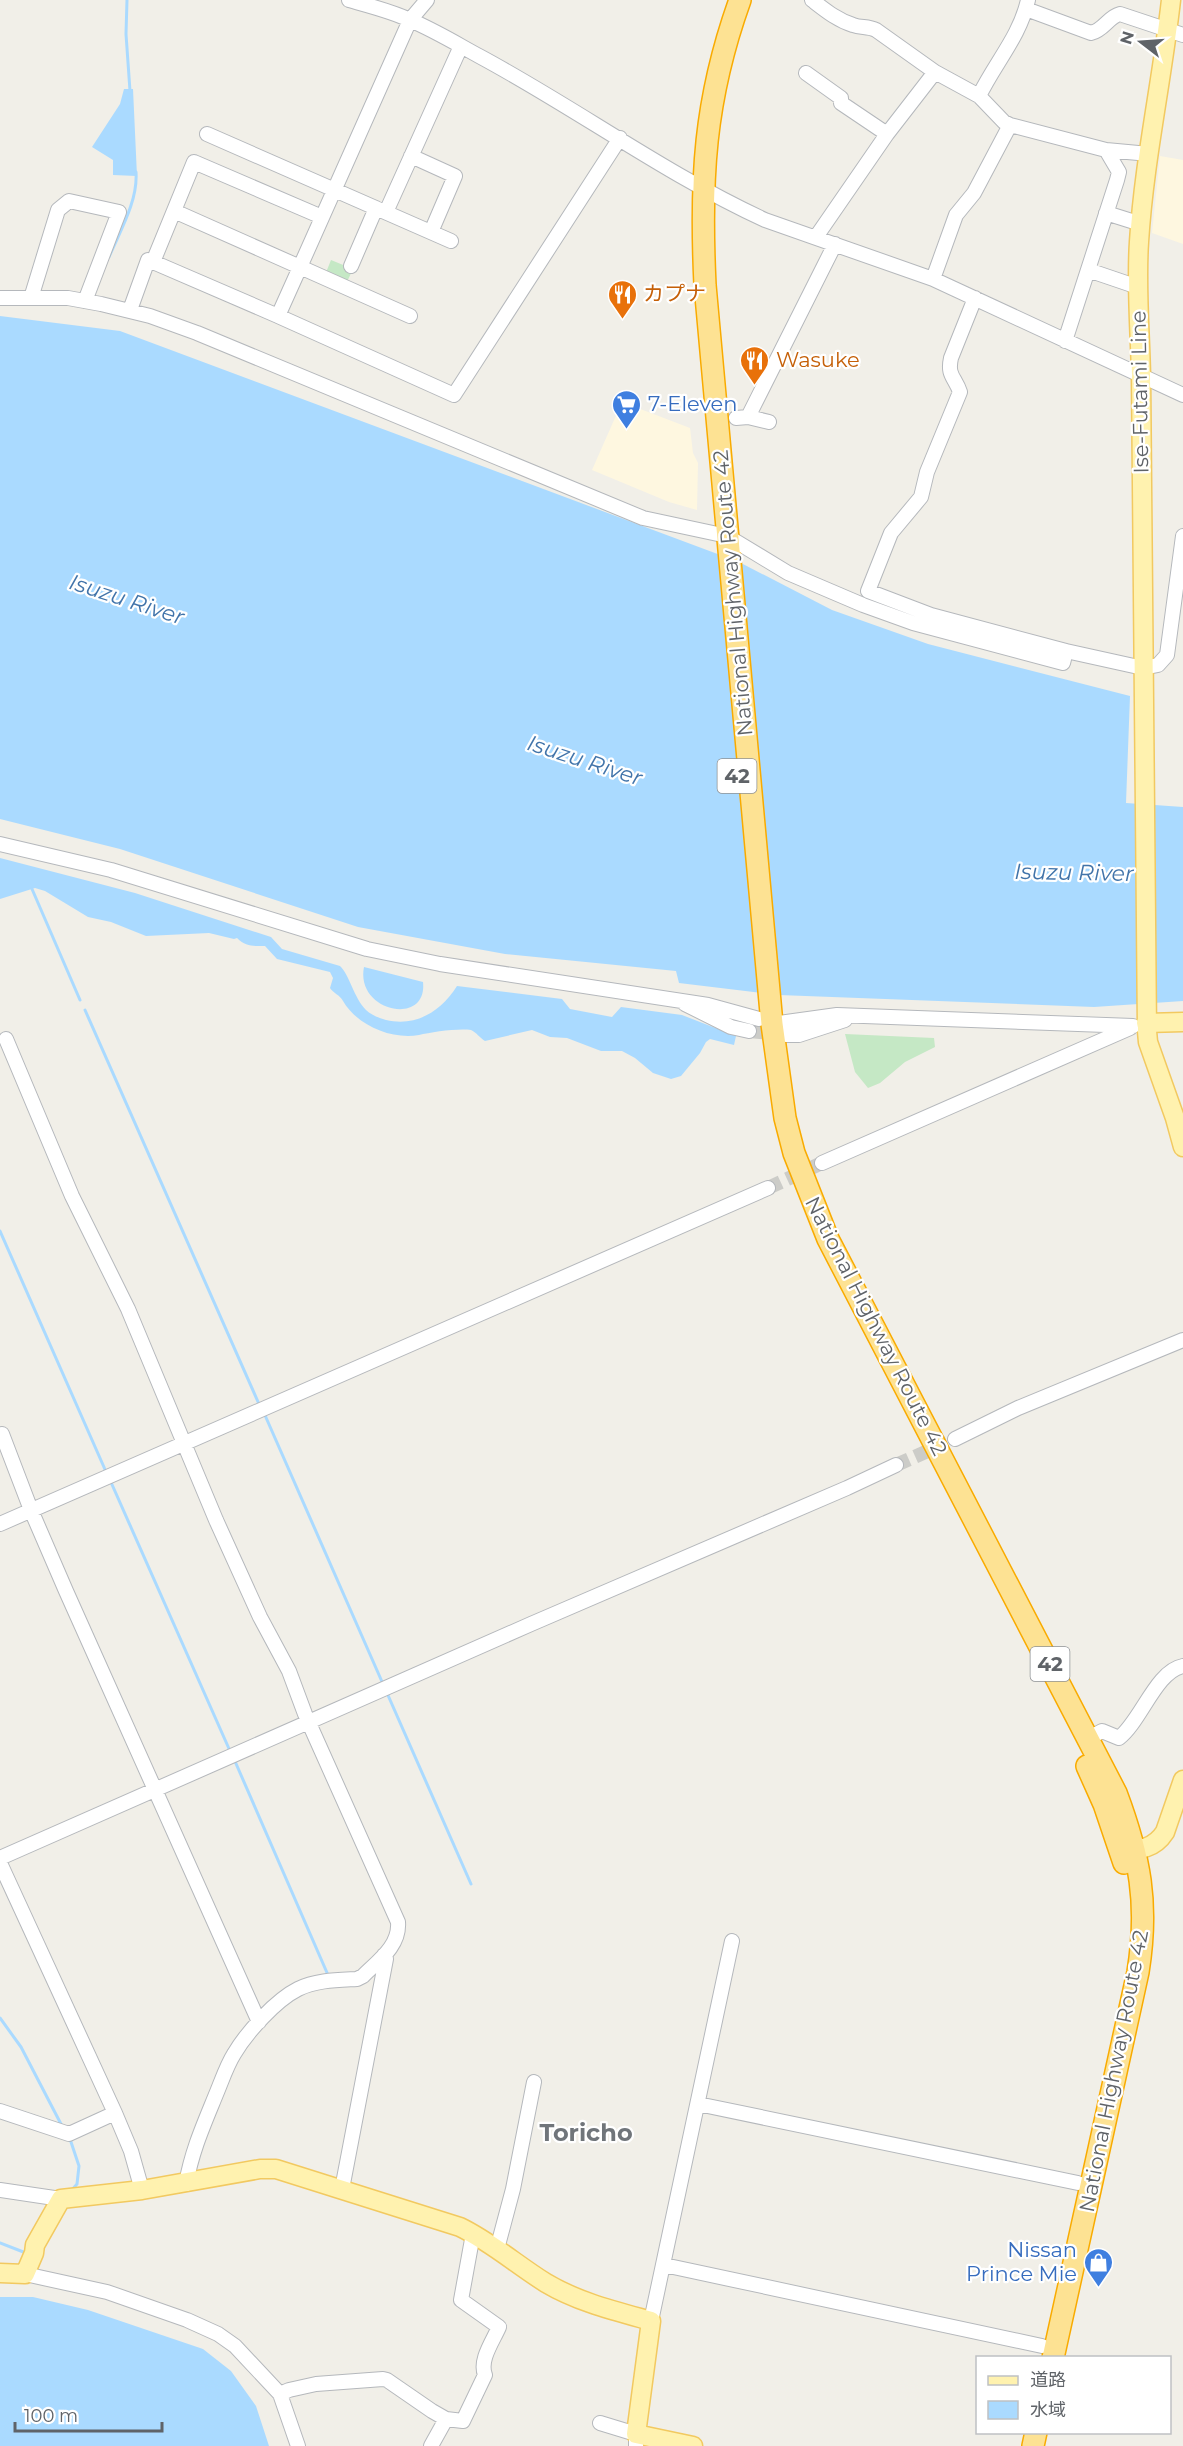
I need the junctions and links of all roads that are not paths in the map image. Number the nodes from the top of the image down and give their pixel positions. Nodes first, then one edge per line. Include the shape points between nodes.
1 (427, 0) edge
2 (726, 0) edge
3 (740, 0) edge
4 (812, 0) edge
5 (1171, 0) edge
6 (357, 1) edge
7 (1027, 5) edge
8 (410, 20) junction
9 (1175, 33) edge
10 (461, 46) junction
11 (935, 72) junction
12 (806, 73) dead end
13 (979, 96) junction
14 (1010, 125) junction
15 (207, 134) dead end
16 (887, 134) junction
17 (620, 138) junction
18 (1106, 150) junction
19 (1149, 154) junction
20 (411, 156) junction
21 (696, 185) junction
22 (334, 189) junction
23 (381, 210) junction
24 (174, 211) junction
25 (1107, 213) junction
26 (322, 217) junction
27 (1141, 224) junction
28 (431, 232) junction
29 (816, 237) junction
30 (451, 241) dead end
31 (835, 244) junction
32 (153, 262) junction
33 (351, 266) dead end
34 (300, 267) junction
35 (1088, 270) junction
36 (933, 279) junction
37 (1138, 287) junction
38 (0, 298) edge
39 (32, 298) junction
40 (975, 298) junction
41 (86, 301) junction
42 (130, 310) junction
43 (279, 316) junction
44 (410, 316) dead end
45 (1065, 340) junction
46 (1141, 375) junction
47 (1183, 395) edge
48 (769, 422) dead end
49 (1183, 536) edge
50 (721, 541) junction
51 (1065, 657) junction
52 (1143, 668) junction
53 (0, 844) edge
54 (766, 1020) junction
55 (1142, 1020) junction
56 (1183, 1022) edge
57 (6, 1039) dead end
58 (1183, 1147) edge
59 (822, 1163) tunnel mouth
60 (768, 1188) tunnel mouth
61 (1183, 1340) edge
62 (2, 1434) dead end
63 (955, 1439) tunnel mouth
64 (185, 1442) junction
65 (896, 1465) tunnel mouth
66 (31, 1510) junction
67 (0, 1524) edge
68 (1183, 1666) edge
69 (309, 1722) junction
70 (1089, 1738) junction
71 (1183, 1780) edge
72 (155, 1791) junction
73 (1179, 1806) edge
74 (1127, 1850) junction
75 (0, 1858) edge
76 (0, 1863) edge
77 (732, 1941) dead end
78 (384, 1955) junction
79 (259, 2022) junction
80 (534, 2082) dead end
81 (698, 2104) junction
82 (0, 2111) edge
83 (115, 2113) junction
84 (186, 2183) junction
85 (1078, 2183) junction
86 (342, 2189) junction
87 (0, 2190) edge
88 (142, 2190) junction
89 (61, 2199) junction
90 (473, 2234) junction
91 (497, 2249) junction
92 (664, 2265) junction
93 (0, 2273) edge
94 (25, 2274) junction
95 (651, 2321) junction
96 (1045, 2354) edge
97 (280, 2394) junction
98 (446, 2418) junction
99 (600, 2423) dead end
100 (636, 2440) edge
101 (298, 2446) edge
102 (431, 2446) edge
103 (693, 2446) edge

1 - 8 street
2 - 21 highway, National Highway Route 42 / 42 via 697,104
3 - 21 highway, National Highway Route 42 / 42 via 711,106
4 - 11 street via 838,19 876,30
5 - 9 main road, Ise-Futami Line
6 - 8 street
7 - 9 street via 1092,33 1120,14
7 - 13 street via 1012,40
8 - 10 street
8 - 22 street
9 - 19 main road, Ise-Futami Line
10 - 17 street
10 - 20 street
11 - 13 street
11 - 16 street
12 - 16 street
13 - 14 street
14 - 18 street
14 - 36 street via 974,193 956,214
15 - 22 street
16 - 29 street
17 - 21 street
17 - 43 street via 454,394
18 - 19 street
18 - 25 street via 1119,172
19 - 27 main road, Ise-Futami Line
20 - 23 street
20 - 28 street via 455,176
21 - 29 street via 765,220
21 - 50 highway, National Highway Route 42 / 42
22 - 23 street
22 - 26 street
23 - 28 street
23 - 33 street
24 - 26 street via 194,162
24 - 32 street
24 - 34 street
25 - 27 street
25 - 35 street
26 - 34 street
27 - 37 main road, Ise-Futami Line
28 - 30 street
29 - 31 street
31 - 36 street
31 - 48 street via 742,417
32 - 42 street via 148,260
32 - 43 street
34 - 43 street
34 - 44 street
35 - 37 street
35 - 45 street
36 - 40 street
37 - 46 main road, Ise-Futami Line
38 - 39 street
39 - 41 street
39 - 41 street via 58,210 69,201 118,212
40 - 45 street
40 - 51 street via 949,368 960,392 927,472 921,497 891,533 868,591
41 - 42 street
42 - 50 street via 197,333 643,518
45 - 46 street
46 - 47 street
46 - 52 main road, Ise-Futami Line
49 - 52 street via 1167,655 1158,665
50 - 51 street via 788,573 913,623
50 - 54 highway, National Highway Route 42 / 42
51 - 52 street
52 - 55 main road, Ise-Futami Line
53 - 54 street via 111,870 367,949 440,964 680,1000
54 - 55 street via 837,1015
54 - 70 highway, National Highway Route 42 / 42 via 794,1153 828,1239
54 - 74 highway, National Highway Route 42 / 42 via 762,1058 774,1128 801,1212
55 - 56 main road
55 - 58 main road, Ise-Futami Line
55 - 59 street
57 - 64 street via 72,1196 128,1309
60 - 64 street
61 - 63 street via 1018,1408
62 - 66 street
64 - 66 street
64 - 69 street
65 - 69 street
66 - 67 street
66 - 72 street
68 - 70 street via 1175,1668 1156,1687 1133,1725 1119,1738 1102,1731
69 - 72 street
69 - 78 street via 398,1922 398,1936
70 - 74 highway, National Highway Route 42 / 42 via 1130,1833
71 - 73 main road
72 - 75 street
72 - 79 street
73 - 74 main road via 1161,1839 1149,1847
74 - 85 highway, National Highway Route 42 / 42 via 1130,1934
74 - 96 highway, National Highway Route 42 / 42 via 1142,1887 1143,1938
76 - 83 street
77 - 81 street
78 - 79 street via 357,1979 318,1982 299,1988
78 - 86 street
79 - 84 street via 233,2055 200,2130
80 - 91 street
81 - 85 street
81 - 92 street
82 - 83 street via 69,2134
83 - 88 street
84 - 86 main road via 267,2168
84 - 88 main road
85 - 96 highway, National Highway Route 42 / 42
86 - 90 main road
87 - 89 street
88 - 89 main road
89 - 94 main road via 35,2245
90 - 91 main road
90 - 98 street via 461,2300 499,2327 484,2360 485,2374 463,2421
91 - 95 main road via 574,2297
92 - 95 street
92 - 96 street
93 - 94 main road
94 - 97 street via 107,2292 218,2334 235,2346
95 - 100 main road
97 - 98 street via 316,2384 383,2379
97 - 101 street
98 - 102 street
99 - 100 street
100 - 103 main road

